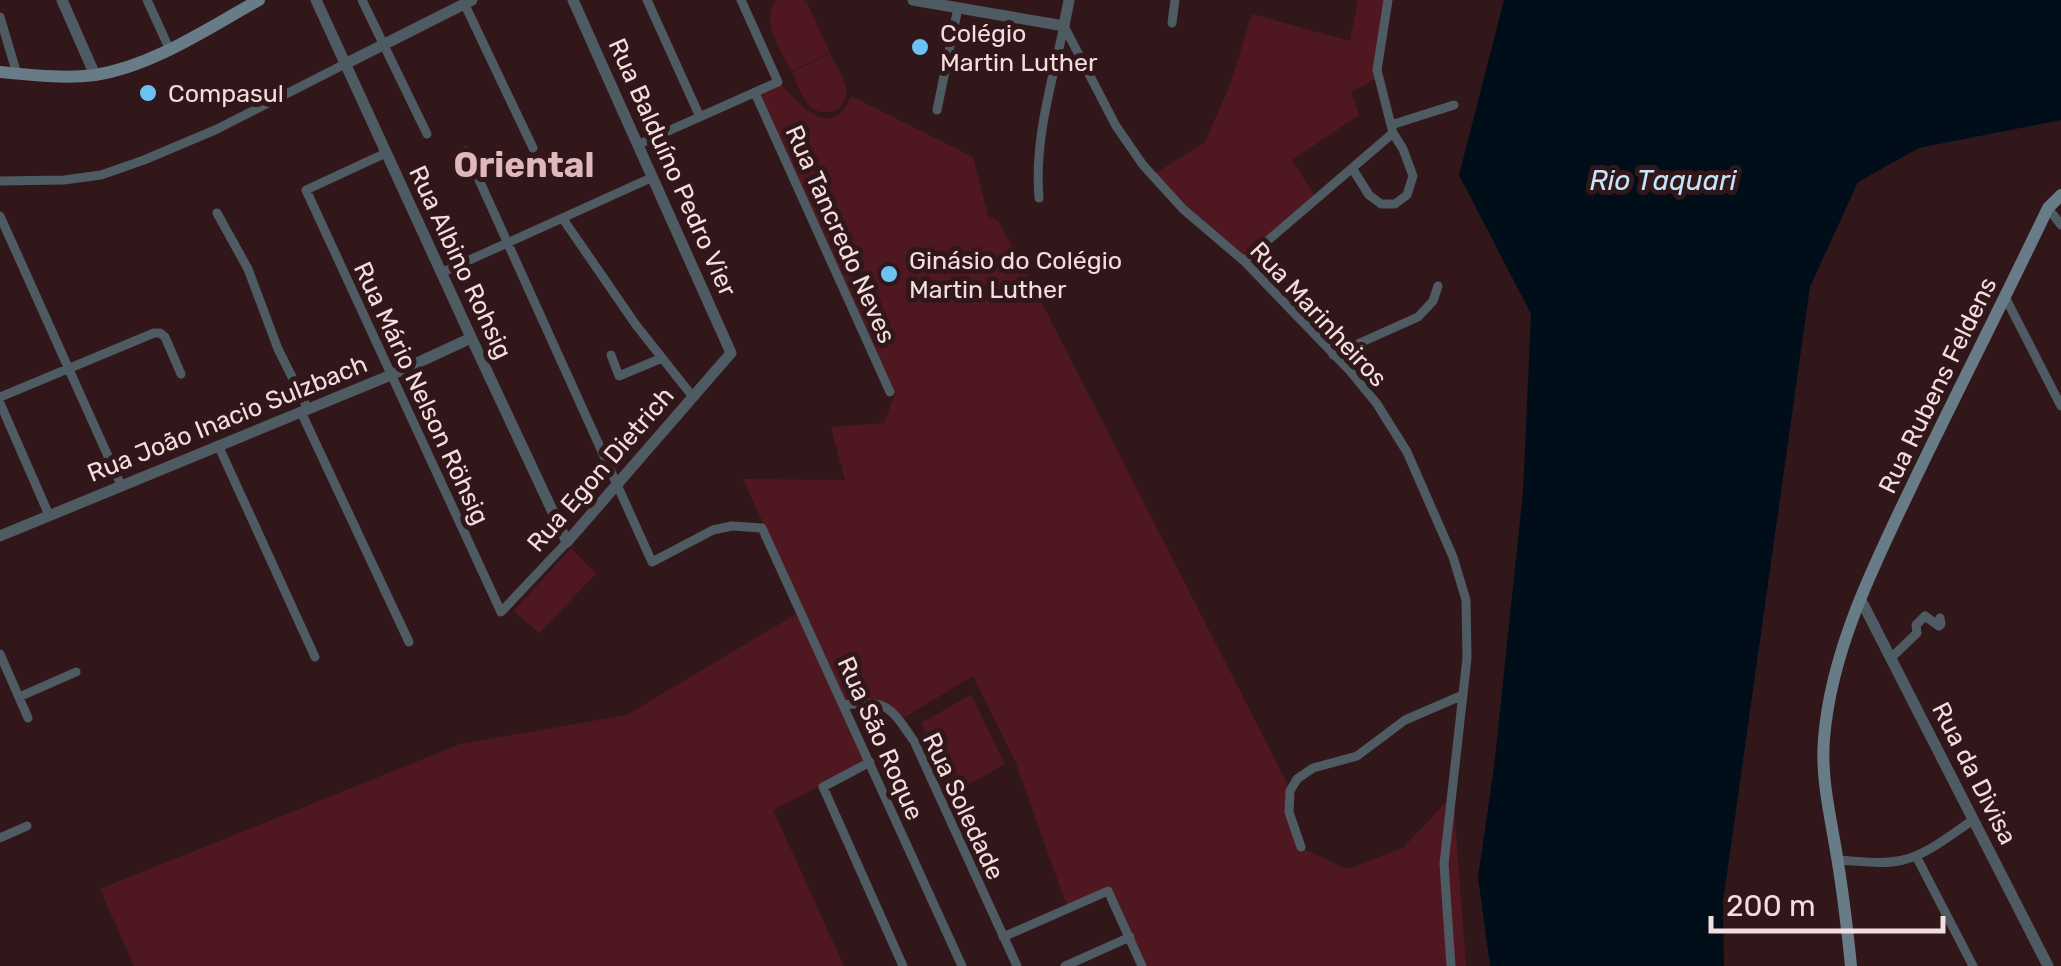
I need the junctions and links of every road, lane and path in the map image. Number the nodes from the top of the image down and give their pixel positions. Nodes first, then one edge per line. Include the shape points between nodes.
1 (62, 0) edge
2 (148, 0) edge
3 (242, 0) edge
4 (259, 0) edge
5 (316, 0) edge
6 (362, 0) edge
7 (573, 0) edge
8 (647, 0) edge
9 (741, 0) edge
10 (913, 0) edge
11 (1068, 0) edge
12 (1175, 0) edge
13 (1388, 0) edge
14 (468, 1) edge
15 (959, 4) edge
16 (0, 17) edge
17 (1172, 23) dead end
18 (1064, 26) junction
19 (168, 44) junction
20 (384, 44) junction
21 (345, 64) junction
22 (0, 69) edge
23 (16, 70) junction
24 (94, 71) junction
25 (754, 93) junction
26 (1454, 105) dead end
27 (937, 110) dead end
28 (700, 117) junction
29 (1392, 129) junction
30 (427, 134) dead end
31 (638, 144) junction
32 (533, 148) dead end
33 (466, 152) dead end
34 (386, 153) junction
35 (1352, 168) junction
36 (653, 177) junction
37 (0, 181) edge
38 (2061, 195) edge
39 (1039, 198) dead end
40 (2048, 208) junction
41 (217, 214) dead end
42 (0, 216) edge
43 (563, 218) junction
44 (2061, 224) edge
45 (509, 242) junction
46 (15, 250) junction
47 (0, 256) edge
48 (1244, 260) junction
49 (443, 272) junction
50 (1438, 286) dead end
51 (2005, 297) junction
52 (471, 338) junction
53 (730, 353) joint
54 (1333, 355) junction
55 (611, 356) dead end
56 (662, 358) junction
57 (67, 369) junction
58 (182, 374) dead end
59 (391, 375) junction
60 (890, 392) dead end
61 (693, 398) junction
62 (0, 400) edge
63 (2061, 406) edge
64 (304, 410) junction
65 (218, 445) junction
66 (618, 484) junction
67 (121, 485) junction
68 (49, 515) junction
69 (0, 536) edge
70 (567, 542) junction
71 (1862, 600) junction
72 (501, 612) joint
73 (1940, 618) dead end
74 (409, 642) dead end
75 (0, 654) edge
76 (316, 657) dead end
77 (1891, 658) junction
78 (76, 672) dead end
79 (1463, 695) junction
80 (20, 697) junction
81 (844, 704) junction
82 (28, 718) dead end
83 (870, 762) junction
84 (1973, 820) junction
85 (28, 826) dead end
86 (0, 838) edge
87 (1301, 848) dead end
88 (1916, 856) junction
89 (1838, 860) junction
90 (1003, 937) junction
91 (1130, 937) junction
92 (1082, 963) edge
93 (902, 966) edge
94 (962, 966) edge
95 (1016, 966) edge
96 (1065, 966) edge
97 (1142, 966) edge
98 (1451, 966) edge
99 (1851, 966) edge
100 (1972, 966) edge
101 (2048, 966) edge

1 - 24 street
2 - 19 street
3 - 19 main road
4 - 19 main road
5 - 21 street, Rua Albino Rohsig
6 - 20 street
7 - 31 street, Rua Balduíno Pedro Vier
8 - 28 street
9 - 25 street via 778,82
10 - 15 street
11 - 18 street
12 - 17 street
13 - 29 street via 1377,70
14 - 20 street
14 - 32 street
15 - 18 street
15 - 27 street
16 - 23 street
18 - 39 street via 1044,114
18 - 48 street, Rua Marinheiros via 1116,126 1144,164 1183,209
19 - 24 main road
20 - 21 street
20 - 30 street
21 - 34 street, Rua Albino Rohsig
21 - 37 street via 215,130 101,175
22 - 23 main road
23 - 24 main road
25 - 28 street
25 - 60 street, Rua Tancredo Neves
26 - 29 street
28 - 31 street
29 - 35 street
29 - 35 street via 1413,176 1407,195 1381,204
31 - 36 street, Rua Balduíno Pedro Vier
33 - 45 street
34 - 49 street, Rua Albino Rohsig
34 - 59 street, Rua Mário Nelson Röhsig via 306,190
35 - 48 street
36 - 43 street
36 - 53 street, Rua Balduíno Pedro Vier
38 - 40 main road, Rua Rubens Feldens
40 - 44 street
40 - 51 main road, Rua Rubens Feldens
41 - 64 street via 248,269
42 - 46 street
43 - 45 street
43 - 56 street
45 - 49 street
45 - 66 street
46 - 47 street
46 - 57 street
48 - 54 street, Rua Marinheiros
49 - 52 street, Rua Albino Rohsig
50 - 54 street via 1418,316
51 - 63 street
51 - 71 main road, Rua Rubens Feldens
52 - 59 street, Rua João Inacio Sulzbach
52 - 70 street, Rua Albino Rohsig
53 - 61 street, Rua Egon Dietrich
54 - 79 street, Rua Marinheiros via 1390,422 1453,557 1466,600
55 - 56 street via 619,376
56 - 61 street
57 - 58 street via 154,333 164,338
57 - 62 street
57 - 67 street
59 - 64 street, Rua João Inacio Sulzbach
59 - 72 street, Rua Mário Nelson Röhsig
61 - 66 street, Rua Egon Dietrich
62 - 68 street
64 - 65 street, Rua João Inacio Sulzbach
64 - 74 street
65 - 67 street, Rua João Inacio Sulzbach
65 - 76 street
66 - 70 street, Rua Egon Dietrich
66 - 81 street, Rua São Roque via 652,562 713,530 762,528
67 - 68 street, Rua João Inacio Sulzbach
68 - 69 street, Rua João Inacio Sulzbach
70 - 72 street, Rua Egon Dietrich
71 - 77 street, Rua da Divisa
71 - 89 main road, Rua Rubens Feldens via 1838,667 1823,742
73 - 77 street via 1939,626 1925,616
75 - 80 street
77 - 84 street, Rua da Divisa
78 - 80 street
79 - 87 street via 1404,720 1357,756 1296,780 1289,812
79 - 98 street, Rua Marinheiros via 1444,864
80 - 82 street
81 - 83 street, Rua São Roque
81 - 90 street, Rua Soledade via 870,701 893,711 914,741
83 - 93 street via 822,787
83 - 94 street, Rua São Roque
84 - 88 street
84 - 101 street, Rua da Divisa
85 - 86 street
88 - 89 street
88 - 100 street
89 - 99 main road, Rua Rubens Feldens
90 - 91 street via 1108,890
90 - 95 street, Rua Soledade
91 - 92 street
91 - 97 street
92 - 96 street

